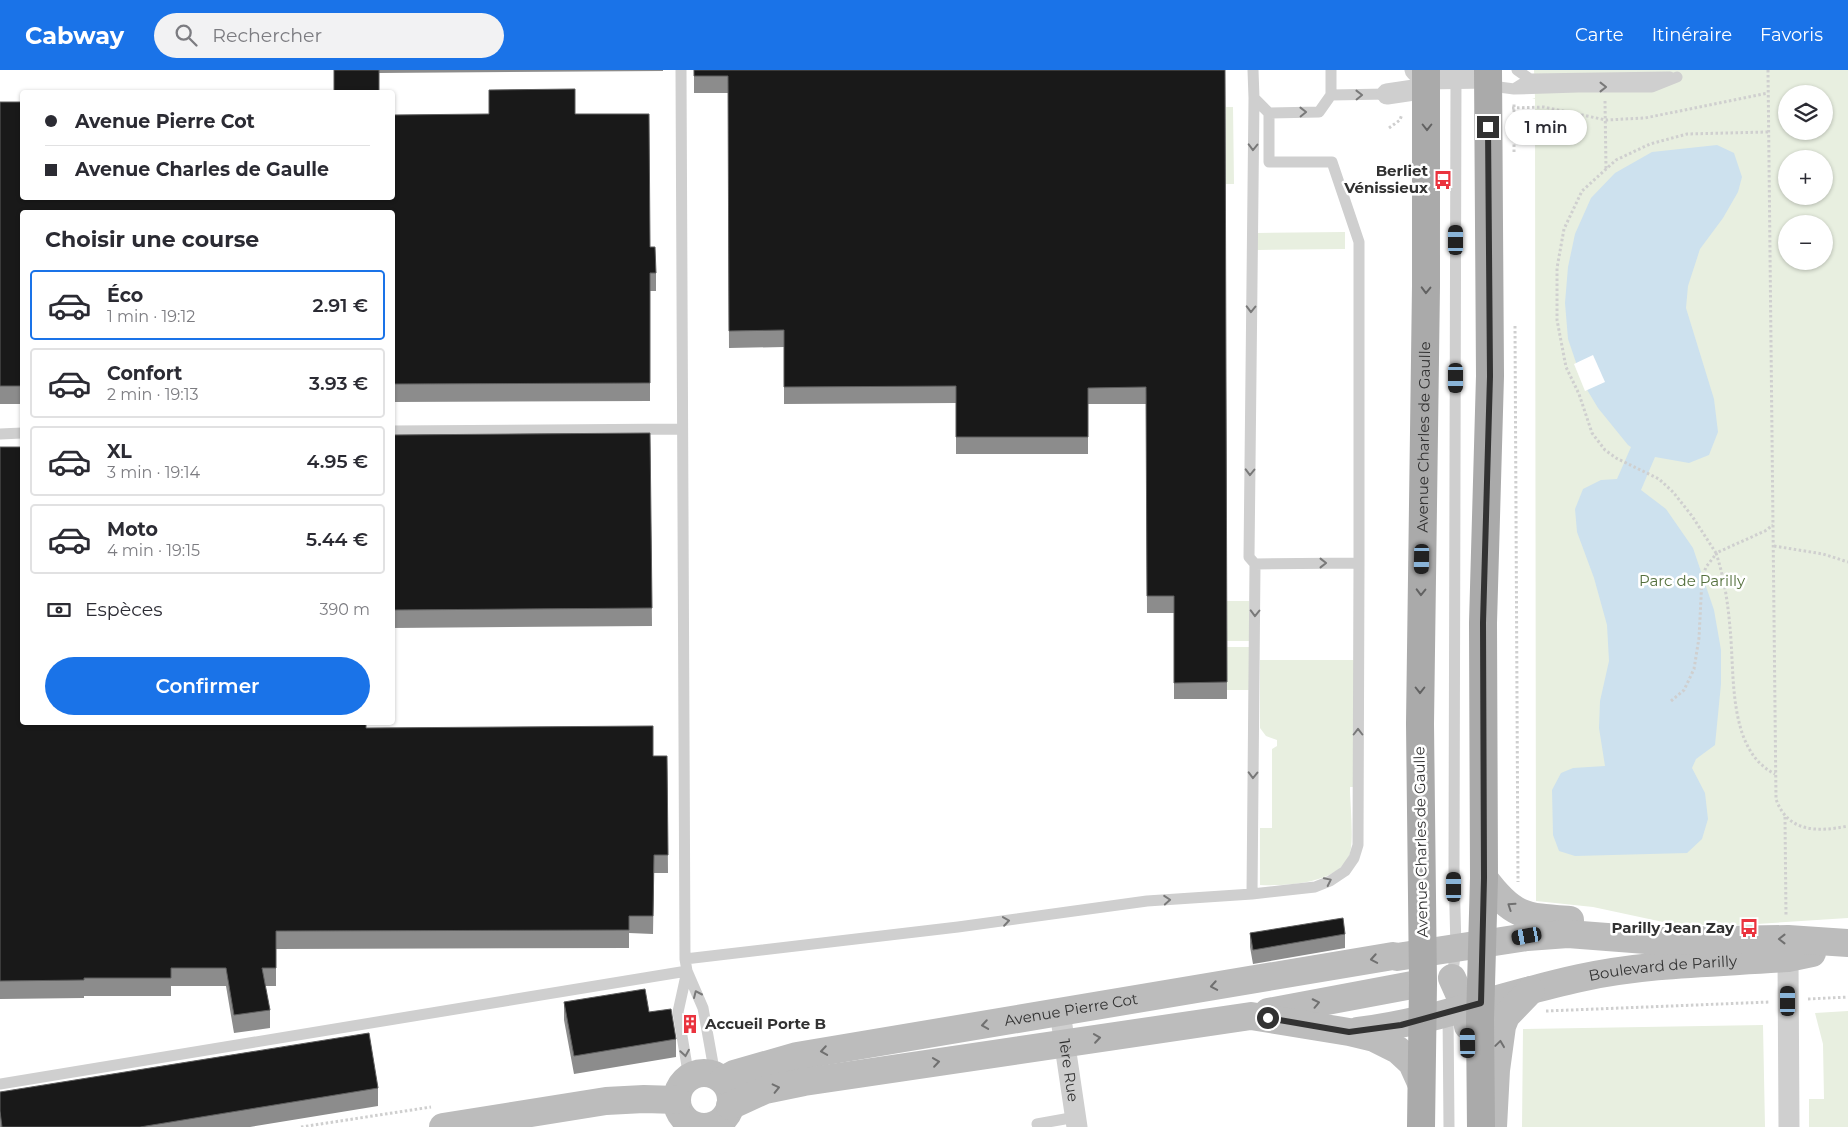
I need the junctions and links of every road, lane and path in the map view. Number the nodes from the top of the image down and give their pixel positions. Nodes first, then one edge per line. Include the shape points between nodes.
1 (681, 70) edge
2 (1253, 70) edge
3 (1331, 70) edge
4 (1517, 70) edge
5 (1659, 70) edge
6 (1768, 70) edge
7 (1423, 73) edge
8 (1491, 73) edge
9 (1456, 74) edge
10 (1677, 77) junction
11 (1530, 79) junction
12 (1605, 87) junction
13 (1514, 89) junction
14 (1387, 94) joint
15 (1768, 94) junction
16 (1331, 95) junction
17 (1254, 98) junction
18 (1404, 109) dead end
19 (1269, 113) junction
20 (1606, 120) junction
21 (1389, 128) dead end
22 (1768, 132) junction
23 (1514, 156) dead end
24 (1606, 169) junction
25 (1515, 321) dead end
26 (682, 429) junction
27 (395, 431) edge
28 (0, 434) edge
29 (20, 434) edge
30 (1773, 525) junction
31 (1774, 546) junction
32 (1716, 553) junction
33 (1848, 562) edge
34 (1359, 563) junction
35 (1255, 564) junction
36 (1671, 700) dead end
37 (1776, 774) junction
38 (1785, 817) junction
39 (1848, 826) edge
40 (1484, 878) junction
41 (1518, 883) dead end
42 (1252, 894) junction
43 (1658, 941) junction
44 (1483, 944) junction
45 (1848, 945) edge
46 (1788, 948) junction
47 (1456, 949) junction
48 (1422, 954) junction
49 (686, 965) junction
50 (1452, 978) junction
51 (1423, 983) junction
52 (1848, 997) edge
53 (1538, 1000) junction
54 (1788, 1001) junction
55 (1465, 1007) junction
56 (1060, 1012) junction
57 (1252, 1016) junction
58 (1422, 1018) junction
59 (1349, 1032) junction
60 (1066, 1043) junction
61 (1421, 1083) junction
62 (0, 1084) edge
63 (707, 1103) edge
64 (1077, 1122) edge
65 (1036, 1124) dead end
66 (443, 1127) edge
67 (1421, 1127) edge
68 (1449, 1127) edge
69 (1469, 1127) edge
70 (1481, 1127) edge
71 (1493, 1127) edge
72 (1789, 1127) edge

1 - 26 lane
2 - 17 lane
3 - 16 lane
4 - 11 lane
5 - 10 lane
6 - 15 path
7 - 9 street
7 - 14 street via 1414,90
7 -> 48 main road, Avenue Charles de Gaulle via 1426,286 1420,724
8 - 9 street
8 - 13 lane via 1499,87
8 - 40 main road via 1490,376 1483,623
9 - 47 lane
10 - 11 lane
10 - 12 lane via 1652,87
11 - 13 lane
13 -> 12 lane
12 - 20 path
16 -> 14 lane
15 - 20 path via 1645,118
15 - 22 path
19 -> 16 lane via 1319,112
17 - 19 lane
17 -> 35 lane via 1249,557
18 - 21 path via 1400,120
19 - 34 lane via 1269,162 1332,162 1359,242
20 - 23 path via 1544,107 1514,108
20 - 24 path
22 - 24 path via 1686,134 1650,144 1616,160
22 - 30 path
24 - 32 path via 1582,191 1564,229 1557,268 1557,320 1566,367 1592,433 1605,450 1659,479 1692,516
25 - 41 path
26 - 27 lane
26 - 49 lane
28 - 29 lane
30 - 31 path
30 - 32 path
31 - 33 path via 1823,554
31 - 37 path
32 - 36 path via 1702,578 1694,668 1684,690
32 - 37 path via 1730,628 1734,692 1741,730 1753,756
35 -> 34 lane
42 -> 34 lane via 1315,887 1330,881 1345,871 1356,852
35 -> 42 lane
37 - 38 path via 1776,799
38 - 39 path via 1807,830
38 - 46 path
43 -> 40 street, Boulevard de Parilly via 1594,922 1533,917 1511,908
40 - 44 main road
49 -> 42 lane via 1147,901
43 - 44 street, Boulevard de Parilly via 1568,934 1527,936
46 -> 43 street, Boulevard de Parilly
44 - 47 street, Boulevard de Parilly
44 - 55 main road
45 - 46 street, Boulevard de Parilly
46 - 53 street, Boulevard de Parilly via 1581,978
46 - 54 street
47 - 48 street, Avenue Pierre Cot
47 - 50 lane
48 - 50 street
48 - 51 main road, Avenue Charles de Gaulle
48 -> 56 street, Avenue Pierre Cot via 1393,956
49 - 62 lane
63 -> 49 lane via 703,1008
49 -> 63 lane via 678,1012
50 - 55 street
57 -> 51 street, Avenue Pierre Cot
51 - 58 main road, Avenue Charles de Gaulle
52 - 54 path
53 - 54 path
53 - 55 street, Boulevard de Parilly
71 -> 53 street via 1502,1026 1506,1016
54 - 72 street
55 - 58 street, Boulevard de Parilly
55 - 68 lane
55 - 69 street
55 - 70 main road
56 - 60 street, 1ère Rue
56 -> 63 street, Avenue Pierre Cot via 797,1056 734,1074
57 - 59 street, Avenue Pierre Cot
60 -> 57 street, Avenue Pierre Cot
58 - 59 street, Avenue Pierre Cot via 1391,1027
58 - 61 main road, Avenue Charles de Gaulle
59 - 61 street, Avenue Pierre Cot via 1374,1038 1398,1050 1412,1063
63 -> 60 street, Avenue Pierre Cot via 804,1082
60 - 64 street, 1ère Rue
61 - 67 main road, Avenue Charles de Gaulle
63 - 66 street, Avenue Pierre Cot via 644,1099 606,1101
64 - 65 lane

